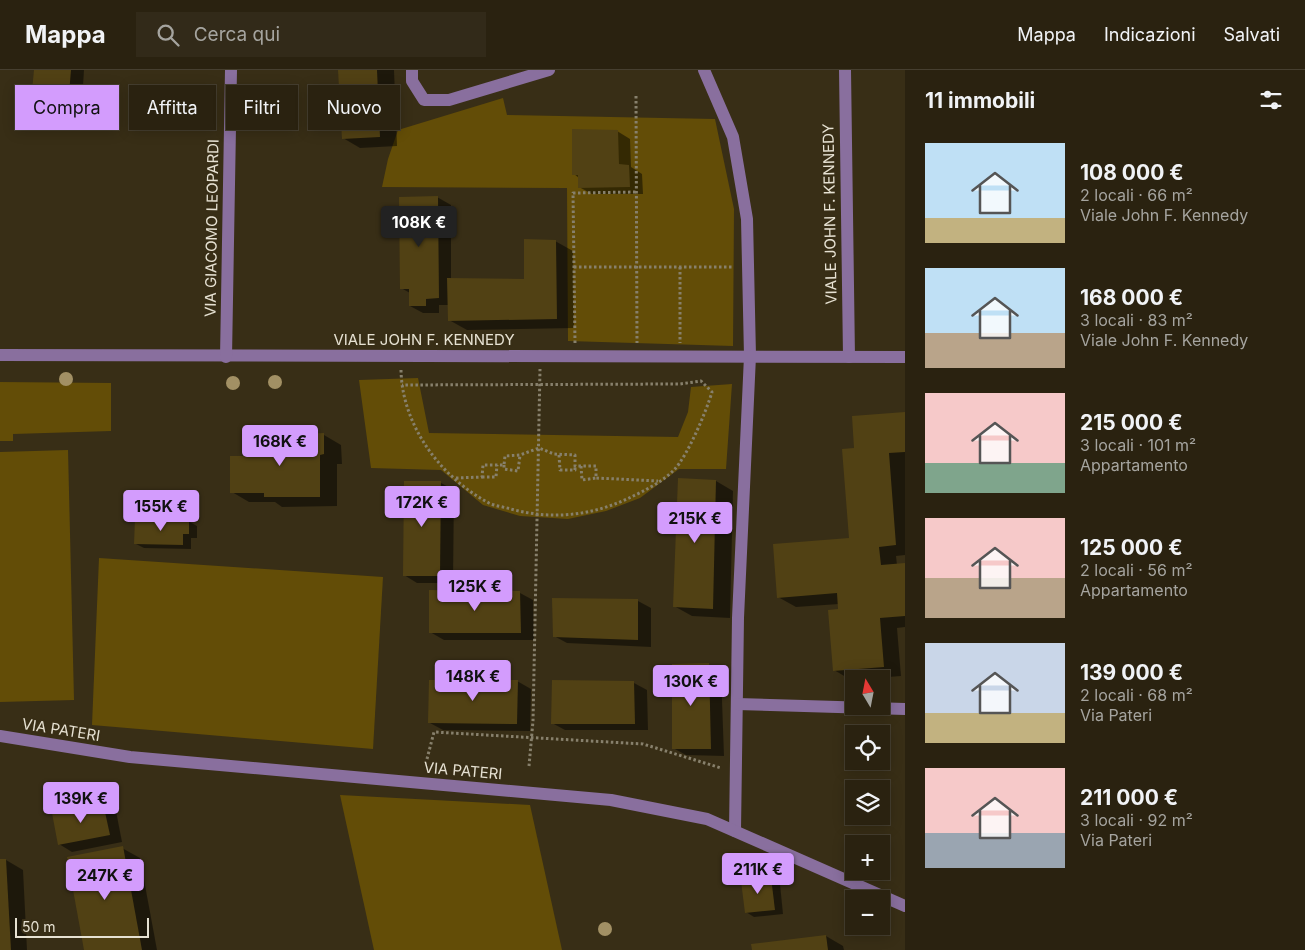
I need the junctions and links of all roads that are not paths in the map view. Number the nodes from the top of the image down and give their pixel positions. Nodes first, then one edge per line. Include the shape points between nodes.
1 (231, 70) edge
2 (412, 70) edge
3 (549, 70) edge
4 (704, 70) edge
5 (845, 70) edge
6 (0, 355) edge
7 (750, 356) junction
8 (226, 357) junction
9 (849, 357) junction
10 (905, 357) edge
11 (737, 704) junction
12 (905, 709) edge
13 (0, 736) edge
14 (735, 832) junction
15 (905, 906) edge

1 - 8 street, VIA GIACOMO LEOPARDI
2 - 3 street via 412,81 424,100 449,100
4 - 7 street via 733,137 748,220
5 - 9 street, VIALE JOHN F. KENNEDY
6 - 8 street, VIALE JOHN F. KENNEDY
7 - 8 street, VIALE JOHN F. KENNEDY
7 - 9 street, VIALE JOHN F. KENNEDY
7 - 11 street
9 - 10 street, VIALE JOHN F. KENNEDY
11 - 12 street
11 - 14 street
13 - 14 street, VIA PATERI via 130,757 610,800 707,819
14 - 15 street, VIA PATERI

